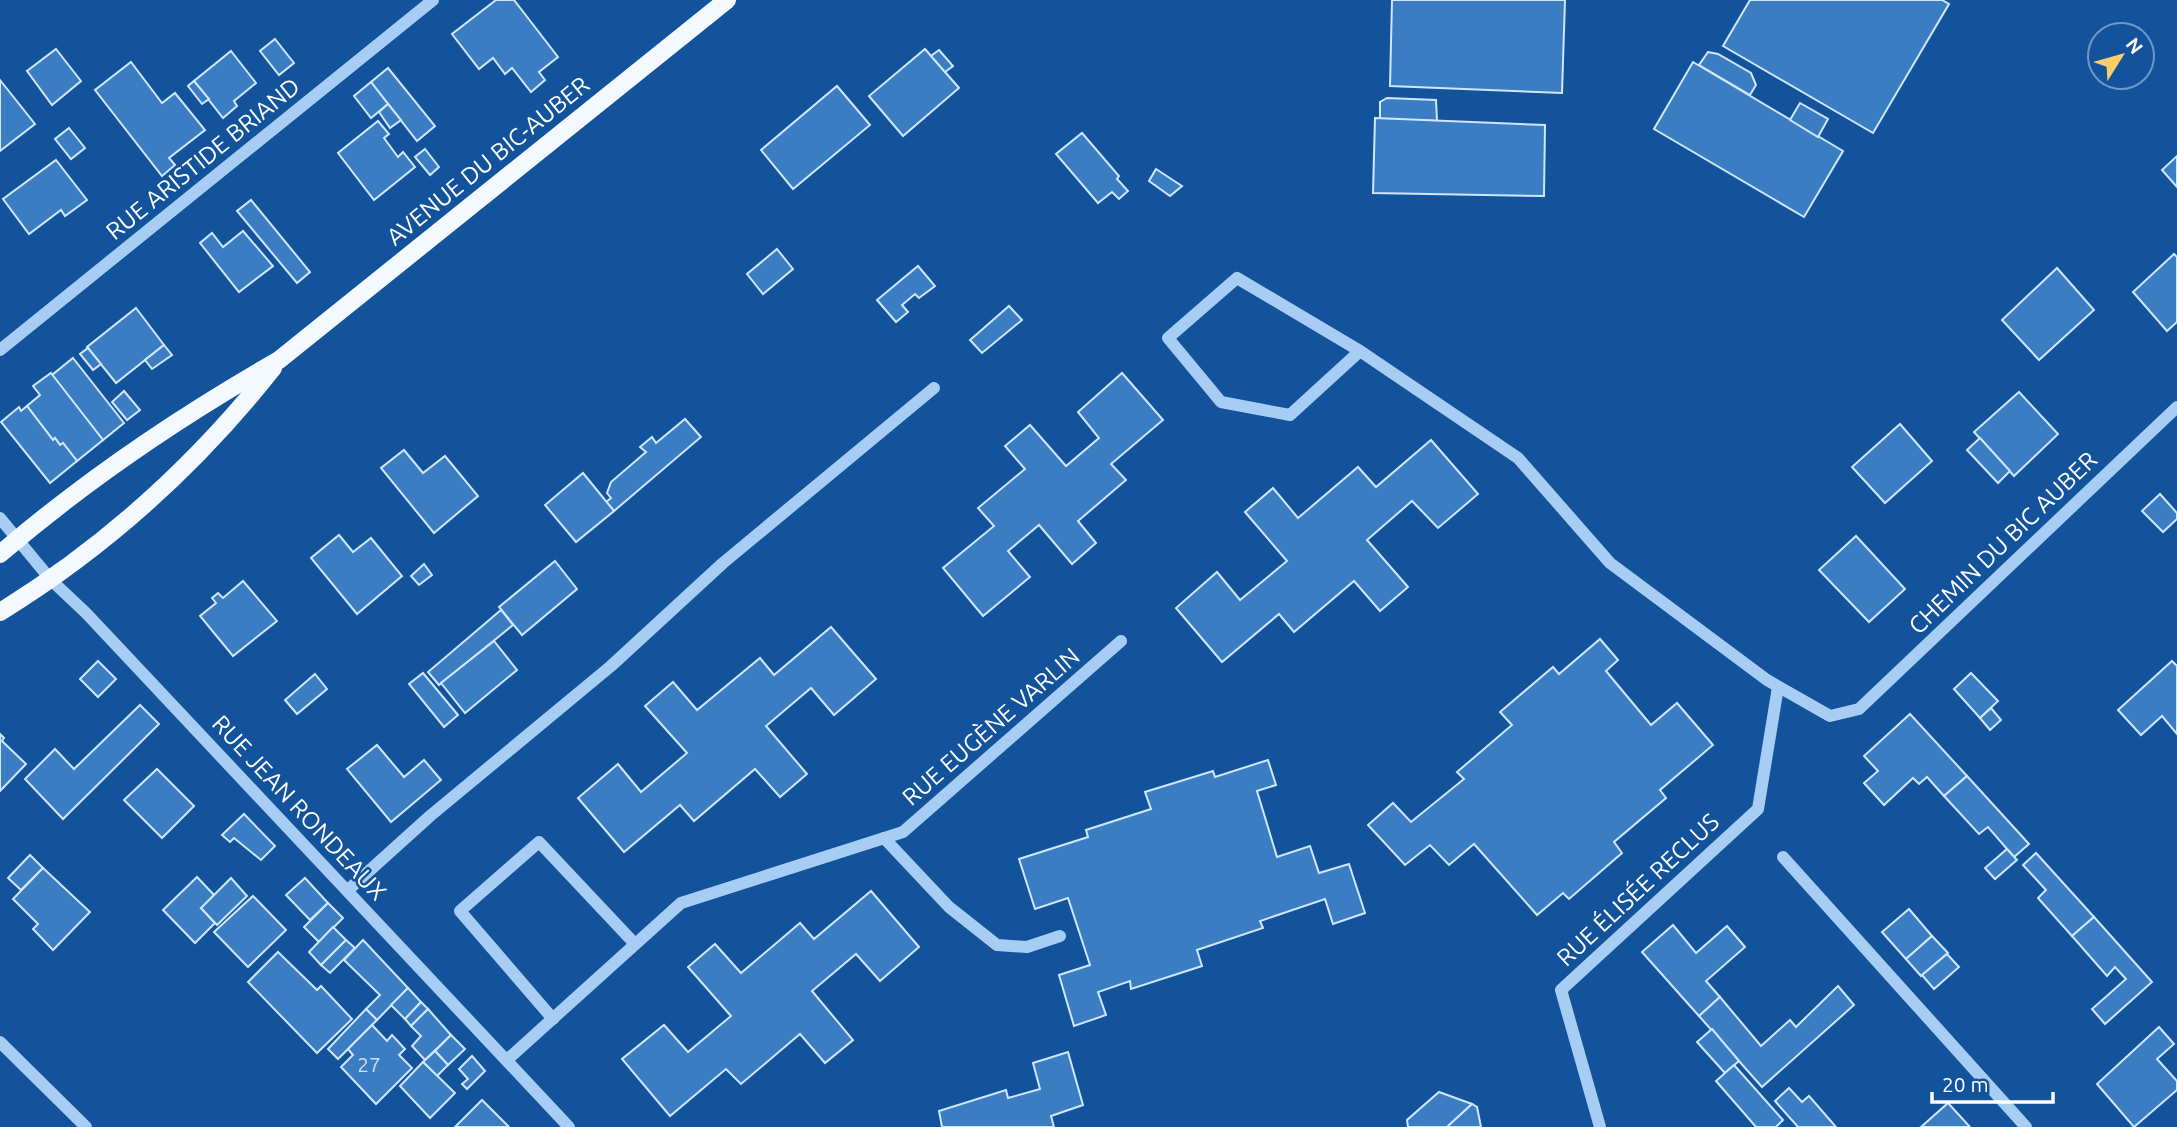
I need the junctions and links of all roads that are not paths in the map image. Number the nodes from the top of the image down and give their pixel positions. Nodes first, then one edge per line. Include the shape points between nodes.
1 (433, 0) edge
2 (727, 0) edge
3 (0, 350) edge
4 (1360, 351) junction
5 (279, 360) junction
6 (934, 388) dead end
7 (2177, 407) edge
8 (0, 518) edge
9 (18, 539) junction
10 (0, 554) edge
11 (51, 580) junction
12 (0, 612) edge
13 (1121, 641) dead end
14 (1778, 687) junction
15 (884, 838) junction
16 (1783, 857) dead end
17 (348, 890) junction
18 (1060, 936) dead end
19 (635, 944) junction
20 (552, 1019) junction
21 (0, 1042) edge
22 (508, 1059) junction
23 (86, 1127) edge
24 (569, 1127) edge
25 (1600, 1127) edge
26 (2026, 1127) edge

1 - 3 street, RUE ARISTIDE BRIAND
2 - 5 main road, AVENUE DU BIC-AUBER
4 - 4 street via 1290,415 1221,402 1168,338 1237,278
4 - 14 street via 1518,458 1611,563
5 - 9 main road, AVENUE DU BIC-AUBER via 204,402
5 - 11 main road, AVENUE DU BIC-AUBER via 241,408 119,529
6 - 17 street via 723,563 611,666
7 - 14 street, CHEMIN DU BIC AUBER via 1859,709 1830,716
8 - 9 street, RUE JEAN RONDEAUX
9 - 10 main road, AVENUE DU BIC-AUBER
9 - 11 street, RUE JEAN RONDEAUX
11 - 12 main road, AVENUE DU BIC-AUBER
11 - 17 street, RUE JEAN RONDEAUX
13 - 15 street, RUE EUGÈNE VARLIN via 903,832
14 - 25 street, RUE ÉLISÉE RECLUS via 1758,808 1561,990
15 - 18 street via 949,907 997,945 1027,947
15 - 19 street, RUE EUGÈNE VARLIN via 681,902
16 - 26 street
17 - 22 street, RUE JEAN RONDEAUX
19 - 20 street, RUE EUGÈNE VARLIN
19 - 20 street via 539,842 460,911
20 - 22 street, RUE EUGÈNE VARLIN
21 - 23 street
22 - 24 street, RUE JEAN RONDEAUX

